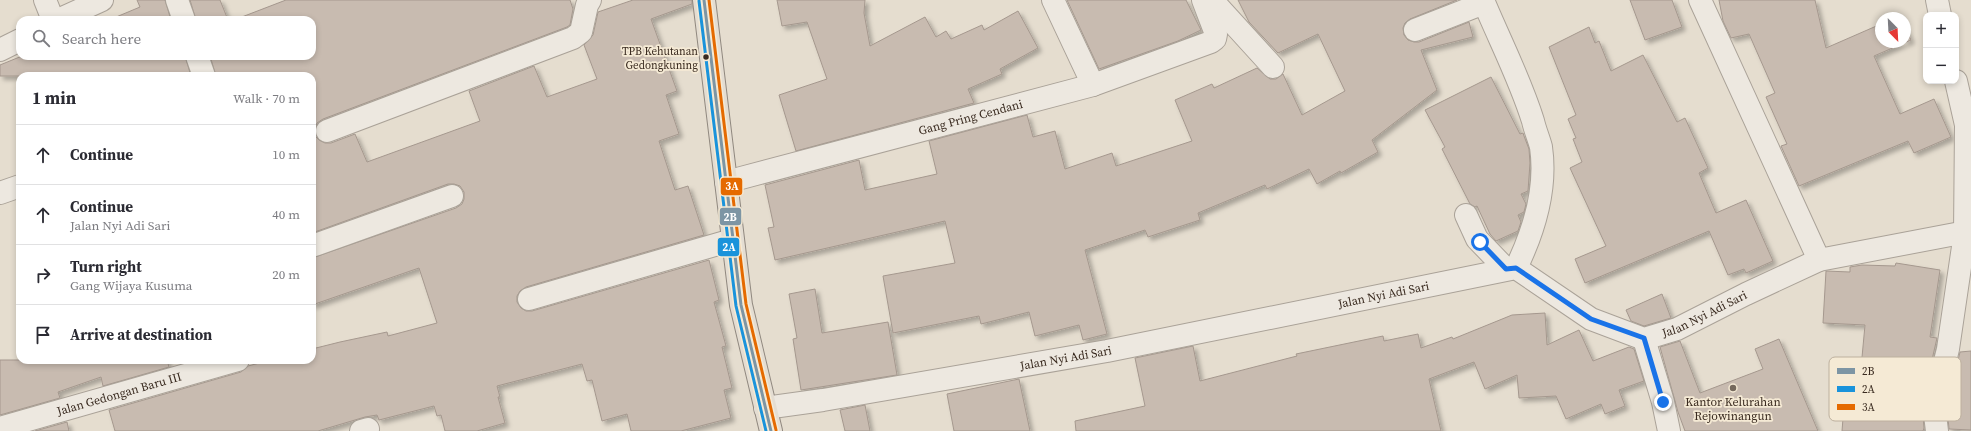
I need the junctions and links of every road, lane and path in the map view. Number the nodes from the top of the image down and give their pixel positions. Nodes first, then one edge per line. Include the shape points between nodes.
1 (45, 0) edge
2 (102, 0) edge
3 (177, 0) edge
4 (590, 0) edge
5 (704, 0) edge
6 (1053, 0) edge
7 (1203, 0) edge
8 (1212, 0) edge
9 (1700, 0) edge
10 (1937, 0) edge
11 (1484, 1) edge
12 (1939, 12) edge
13 (51, 16) edge
14 (67, 16) edge
15 (183, 16) edge
16 (1415, 30) dead end
17 (16, 42) edge
18 (0, 50) edge
19 (198, 60) edge
20 (1273, 67) dead end
21 (203, 72) edge
22 (1957, 84) edge
23 (1094, 85) junction
24 (327, 130) dead end
25 (726, 182) junction
26 (16, 187) edge
27 (0, 193) edge
28 (452, 196) dead end
29 (1466, 215) dead end
30 (1968, 232) edge
31 (732, 240) junction
32 (316, 245) edge
33 (1819, 260) junction
34 (1511, 269) junction
35 (529, 299) dead end
36 (1644, 338) junction
37 (1945, 357) edge
38 (224, 364) edge
39 (765, 408) junction
40 (1936, 421) edge
41 (0, 428) edge
42 (769, 431) edge
43 (1669, 431) edge
44 (1937, 431) edge

1 - 13 street
2 - 14 street
3 - 15 street
4 - 24 street via 581,32 573,38
5 - 25 main road
6 - 23 street
7 - 23 street, Gang Pring Cendani via 1216,34 1215,39
8 - 20 street
9 - 33 street
10 - 12 street
11 - 16 street
11 - 34 street via 1525,94 1540,147 1542,174 1537,212 1525,249
17 - 18 street
19 - 21 street
22 - 30 street via 1966,125
23 - 25 street, Gang Pring Cendani
25 - 31 main road
26 - 27 street
28 - 32 street
29 - 34 street via 1477,239
30 - 33 street, Jalan Nyi Adi Sari
30 - 37 street
31 - 35 street
31 - 39 main road via 741,305
33 - 36 street, Jalan Nyi Adi Sari via 1677,329
34 - 36 street via 1591,319
34 - 39 street, Jalan Nyi Adi Sari via 1107,351
36 - 43 street
38 - 41 street, Jalan Gedongan Baru III
39 - 42 main road
40 - 44 street

